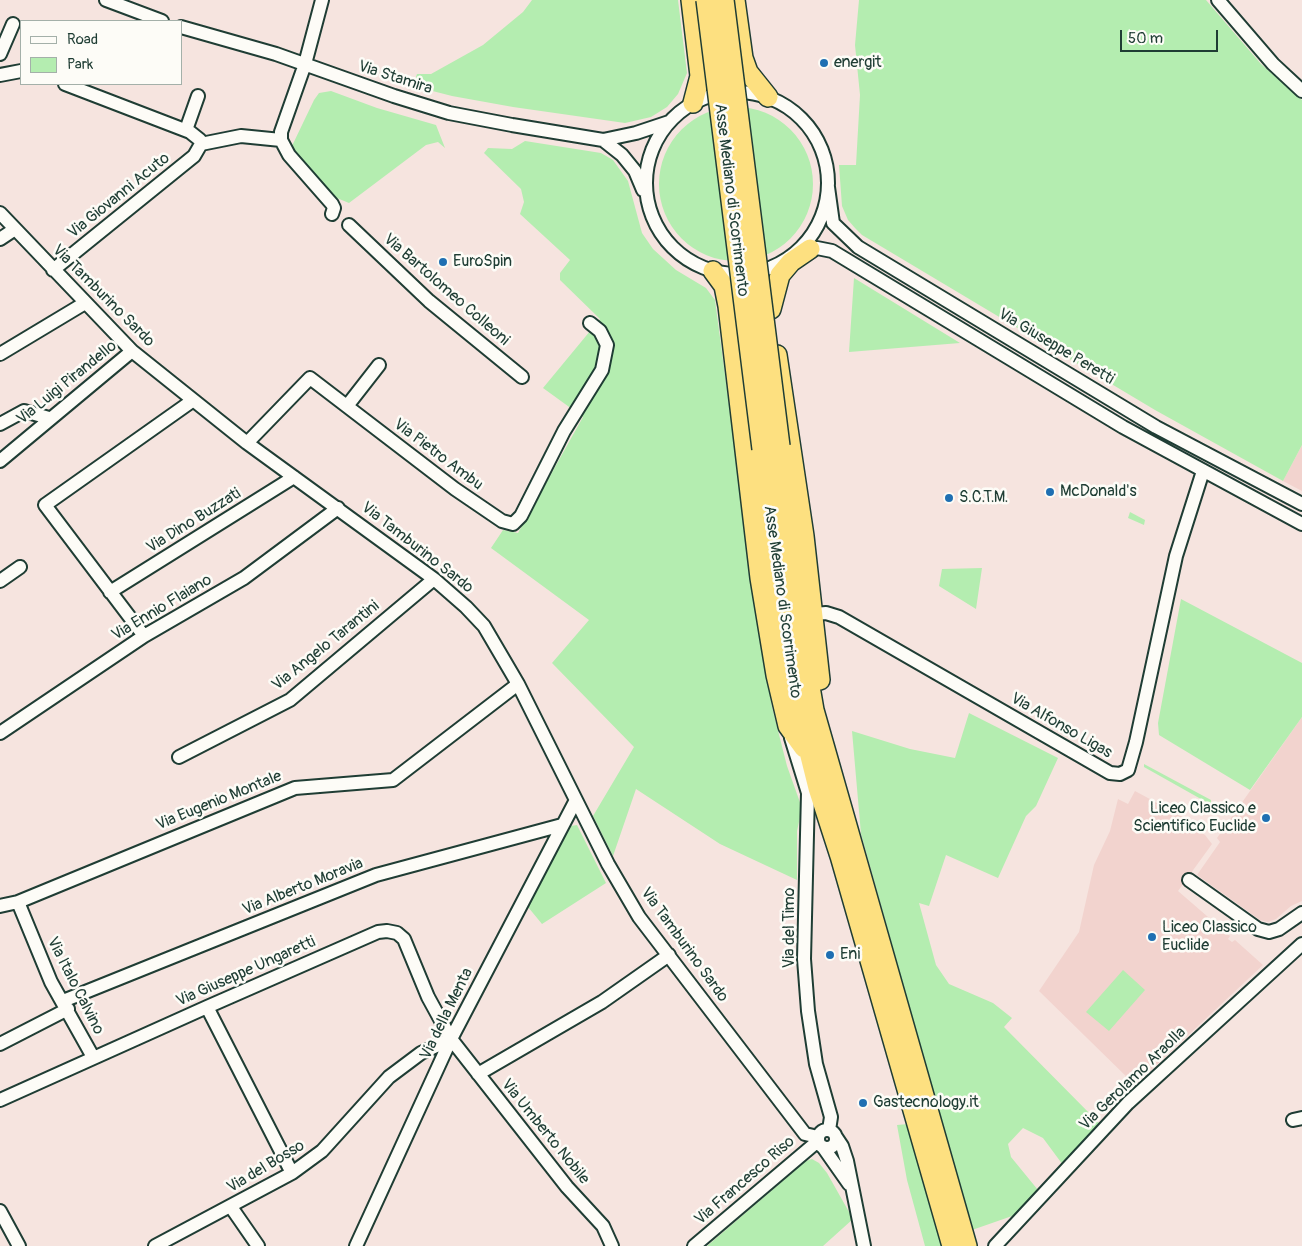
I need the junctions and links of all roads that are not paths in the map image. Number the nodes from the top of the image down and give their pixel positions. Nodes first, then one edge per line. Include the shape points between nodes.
1 (106, 0) edge
2 (322, 0) edge
3 (691, 0) edge
4 (706, 0) edge
5 (724, 0) edge
6 (735, 0) edge
7 (1218, 0) edge
8 (159, 20) edge
9 (13, 24) dead end
10 (182, 27) edge
11 (0, 54) edge
12 (305, 64) junction
13 (20, 71) edge
14 (0, 75) edge
15 (70, 85) edge
16 (92, 89) edge
17 (1302, 91) edge
18 (198, 96) dead end
19 (768, 97) junction
20 (693, 103) junction
21 (669, 122) junction
22 (186, 130) junction
23 (281, 140) junction
24 (603, 140) junction
25 (202, 144) junction
26 (828, 187) junction
27 (646, 199) junction
28 (0, 213) edge
29 (332, 214) dead end
30 (350, 225) dead end
31 (15, 229) junction
32 (0, 239) edge
33 (804, 250) junction
34 (52, 270) junction
35 (766, 270) junction
36 (712, 271) junction
37 (85, 303) junction
38 (770, 308) junction
39 (590, 323) dead end
40 (132, 351) junction
41 (0, 354) edge
42 (379, 365) dead end
43 (522, 377) dead end
44 (192, 401) junction
45 (347, 406) junction
46 (49, 418) junction
47 (0, 424) edge
48 (247, 443) junction
49 (771, 448) junction
50 (0, 460) edge
51 (1203, 471) junction
52 (294, 477) junction
53 (1302, 504) edge
54 (338, 508) junction
55 (1302, 524) edge
56 (20, 567) dead end
57 (434, 579) junction
58 (0, 581) edge
59 (110, 592) junction
60 (815, 614) junction
61 (144, 636) junction
62 (518, 684) junction
63 (814, 710) junction
64 (788, 726) junction
65 (0, 733) edge
66 (179, 757) dead end
67 (810, 757) junction
68 (576, 800) junction
69 (562, 826) junction
70 (1189, 880) dead end
71 (18, 902) junction
72 (0, 906) edge
73 (1302, 913) edge
74 (1302, 944) edge
75 (669, 955) junction
76 (65, 1005) junction
77 (207, 1007) junction
78 (451, 1039) junction
79 (0, 1044) edge
80 (421, 1053) junction
81 (93, 1058) junction
82 (441, 1062) junction
83 (478, 1074) junction
84 (0, 1100) edge
85 (825, 1138) junction
86 (292, 1173) junction
87 (231, 1207) junction
88 (0, 1211) edge
89 (19, 1246) edge
90 (155, 1246) edge
91 (258, 1246) edge
92 (356, 1246) edge
93 (612, 1246) edge
94 (694, 1246) edge
95 (864, 1246) edge
96 (952, 1246) edge
97 (967, 1246) edge
98 (994, 1246) edge

1 - 8 street
2 - 12 street
3 - 6 highway via 707,13 716,14 725,12
3 - 20 highway via 700,76
4 - 49 highway, Asse Mediano di Scorrimento, bridge
5 - 49 highway, Asse Mediano di Scorrimento, bridge
6 - 19 highway via 748,72
7 - 17 street via 1273,64
9 - 11 street
10 - 12 street, Via Stamira
12 - 23 street
12 - 24 street, Via Stamira via 449,113
13 - 14 street
15 - 16 street
16 - 22 street
18 - 22 street
19 - 20 street via 735,92 712,95
19 - 26 street via 793,111 813,132 825,159
20 - 21 street
21 - 24 street, Via Stamira
21 - 27 street via 653,145 646,172
22 - 25 street
23 - 25 street via 241,136
23 - 29 street via 289,156 332,204
24 - 27 street, Via Stamira via 635,171
25 - 34 street, Via Giovanni Acuto via 194,156
26 - 33 street, Via Stamira via 824,211
26 - 53 street, Via Giuseppe Peretti via 833,223 858,247 1156,427
27 - 36 street, Via Stamira via 655,224 669,245 689,261
28 - 31 street, Via Tamburino Sardo
30 - 43 street, Via Bartolomeo Colleoni via 429,301
31 - 32 street
31 - 34 street, Via Tamburino Sardo
33 - 35 street, Via Stamira
33 - 38 highway via 780,276
33 - 51 street, Via Giuseppe Peretti via 832,251
34 - 37 street, Via Tamburino Sardo
35 - 36 street, Via Stamira via 739,274
35 - 38 highway
36 - 64 highway via 724,286 728,306 760,578
37 - 40 street, Via Tamburino Sardo
37 - 41 street
38 - 60 highway
39 - 45 street, Via Pietro Ambu via 600,331 607,345 602,370 570,421 521,516 513,524 502,521 455,489
40 - 44 street, Via Tamburino Sardo
40 - 46 street, Via Luigi Pirandello
42 - 45 street
44 - 48 street, Via Tamburino Sardo
44 - 59 street via 46,506
45 - 48 street, Via Pietro Ambu via 310,378
46 - 47 street via 24,411
46 - 50 street, Via Luigi Pirandello
48 - 52 street, Via Tamburino Sardo
49 - 63 highway, Asse Mediano di Scorrimento
49 - 67 highway, Asse Mediano di Scorrimento via 784,635
51 - 55 street, Via Giuseppe Peretti
51 - 60 street, Via Alfonso Ligas via 1176,556 1136,742 1128,770 1120,774 1110,773 839,617
52 - 54 street, Via Tamburino Sardo
52 - 59 street, Via Dino Buzzati
54 - 57 street, Via Tamburino Sardo
54 - 61 street, Via Ennio Flaiano via 244,578
56 - 58 street
57 - 62 street, Via Tamburino Sardo via 484,626
57 - 66 street, Via Angelo Tarantini via 290,700
59 - 61 street
60 - 63 highway via 821,689
61 - 65 street, Via Ennio Flaiano
62 - 68 street, Via Tamburino Sardo
62 - 71 street, Via Eugenio Montale via 393,780 295,788
63 - 97 highway, Asse Mediano di Scorrimento
64 - 67 highway
64 - 85 street, Via del Timo via 808,793 804,959 816,1064 831,1117
67 - 96 highway, Asse Mediano di Scorrimento
68 - 69 street, Via della Menta
68 - 75 street, Via Tamburino Sardo via 639,917
69 - 76 street, Via Alberto Moravia via 376,875
69 - 78 street, Via della Menta
70 - 73 street via 1263,931 1279,929
71 - 72 street, Via Eugenio Montale
71 - 76 street, Via Italo Calvino via 51,982
74 - 98 street, Via Gerolamo Araolla via 1128,1103
75 - 83 street via 602,1002
75 - 85 street, Via Tamburino Sardo via 805,1134
76 - 79 street, Via Alberto Moravia
76 - 81 street, Via Italo Calvino
77 - 78 street, Via Giuseppe Ungaretti via 378,932 387,931 404,939 428,997
77 - 81 street, Via Giuseppe Ungaretti
77 - 86 street
78 - 80 street, Via del Bosso
78 - 82 street, Via della Menta
78 - 83 street, Via Umberto Nobile
80 - 82 street
80 - 86 street, Via del Bosso via 389,1076 322,1151
81 - 84 street, Via Giuseppe Ungaretti
82 - 92 street, Via della Menta
83 - 93 street, Via Umberto Nobile via 602,1226
85 - 94 street, Via Francesco Riso
85 - 95 street, Via del Timo via 842,1146 855,1192
86 - 87 street, Via del Bosso
87 - 90 street, Via del Bosso
87 - 91 street
88 - 89 street

